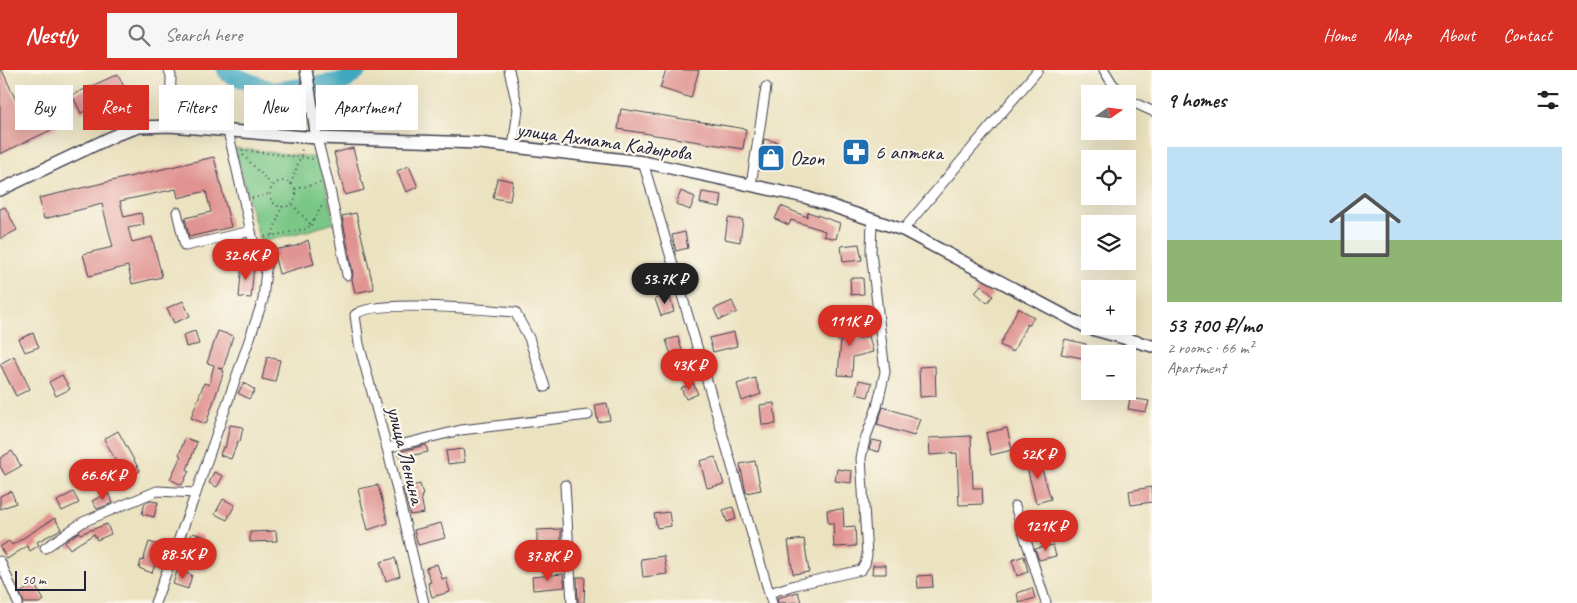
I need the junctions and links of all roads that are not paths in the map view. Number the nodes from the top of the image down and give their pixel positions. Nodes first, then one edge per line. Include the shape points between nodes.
1 (169, 70) edge
2 (306, 70) edge
3 (510, 70) edge
4 (1038, 70) edge
5 (1104, 70) edge
6 (171, 85) edge
7 (1114, 85) edge
8 (766, 87) dead end
9 (1136, 104) edge
10 (1152, 111) edge
11 (159, 126) edge
12 (216, 130) edge
13 (228, 131) junction
14 (317, 138) junction
15 (513, 147) junction
16 (643, 162) junction
17 (751, 186) junction
18 (0, 190) edge
19 (177, 212) dead end
20 (872, 220) junction
21 (903, 230) junction
22 (251, 231) junction
23 (263, 242) road end
24 (267, 258) dead end
25 (347, 275) dead end
26 (1152, 346) edge
27 (545, 387) dead end
28 (588, 415) dead end
29 (387, 448) junction
30 (566, 485) dead end
31 (196, 492) junction
32 (1015, 506) dead end
33 (45, 548) dead end
34 (0, 561) edge
35 (769, 593) junction
36 (18, 603) edge
37 (154, 603) edge
38 (424, 603) edge
39 (572, 603) edge
40 (772, 603) edge
41 (1046, 603) edge

1 - 6 street
2 - 14 main road
3 - 15 street via 518,110
4 - 21 street
5 - 7 street
8 - 17 street
9 - 10 street
11 - 18 main road, улица Ахмата Кадырова via 139,127 118,134
12 - 13 main road, улица Ахмата Кадырова
13 - 14 main road, улица Ахмата Кадырова
13 - 22 street
14 - 15 main road, улица Ахмата Кадырова
14 - 25 street
15 - 16 main road, улица Ахмата Кадырова
16 - 17 main road, улица Ахмата Кадырова
16 - 35 street
17 - 20 main road, улица Ахмата Кадырова via 805,197
19 - 22 street via 184,246
20 - 21 main road, улица Ахмата Кадырова
20 - 35 street via 871,252 884,372 861,458 866,524 865,564 861,570
21 - 26 main road, улица Ахмата Кадырова via 1088,328
22 - 23 street via 254,245
24 - 31 street via 263,300
27 - 29 street, улица Ленина via 529,338 515,312 389,306 360,311 355,315 359,344
28 - 29 street via 461,430
29 - 38 street, улица Ленина
30 - 39 street
31 - 33 street via 156,491 83,522
31 - 37 street
32 - 41 street
34 - 36 street
35 - 40 street

